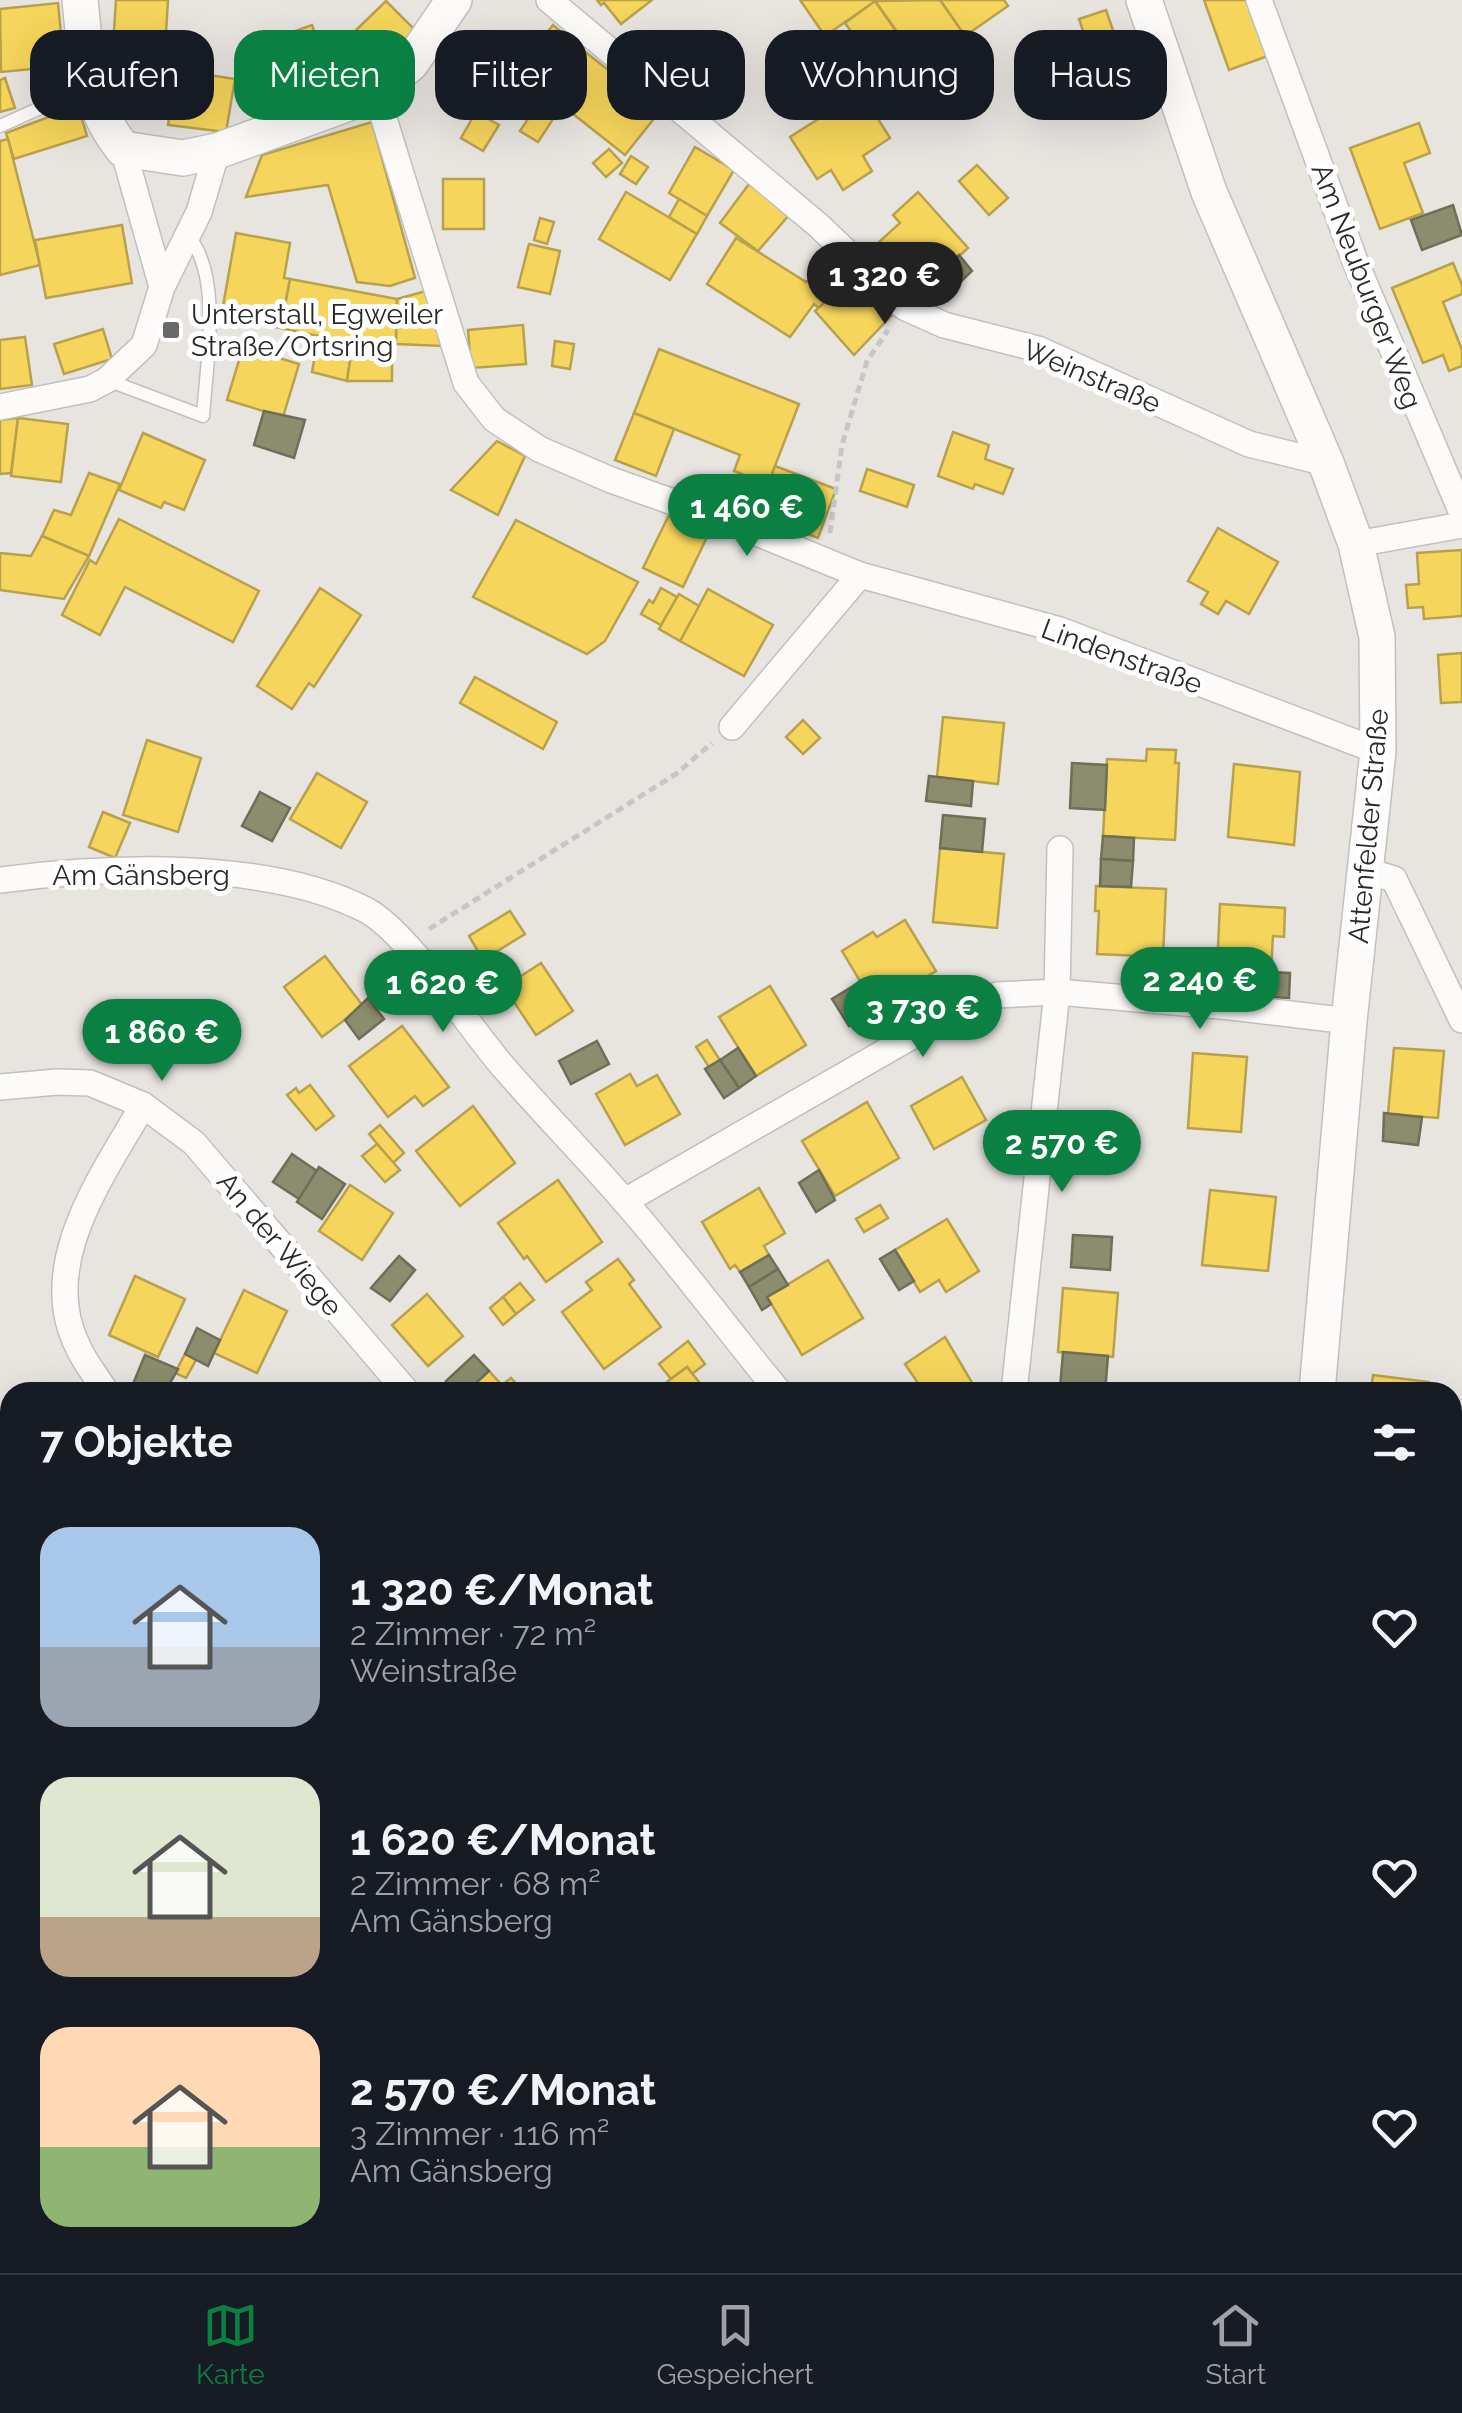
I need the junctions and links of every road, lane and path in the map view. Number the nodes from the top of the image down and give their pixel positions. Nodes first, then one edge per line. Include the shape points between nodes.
1 (80, 0) edge
2 (454, 0) edge
3 (549, 0) edge
4 (1144, 0) edge
5 (1259, 0) edge
6 (83, 30) edge
7 (415, 57) edge
8 (30, 113) edge
9 (103, 120) edge
10 (302, 120) edge
11 (384, 120) edge
12 (0, 126) edge
13 (123, 150) junction
14 (216, 151) junction
15 (188, 236) junction
16 (162, 287) junction
17 (904, 307) junction
18 (108, 380) junction
19 (0, 407) edge
20 (1326, 463) junction
21 (1462, 513) edge
22 (1462, 525) edge
23 (1356, 544) junction
24 (826, 561) junction
25 (860, 575) junction
26 (732, 727) joint
27 (1378, 751) junction
28 (1060, 849) dead end
29 (1367, 871) junction
30 (0, 880) edge
31 (405, 944) junction
32 (1057, 992) junction
33 (1462, 1020) edge
34 (1348, 1021) junction
35 (0, 1087) edge
36 (143, 1104) junction
37 (625, 1201) junction
38 (100, 1382) edge
39 (397, 1382) edge
40 (771, 1382) edge
41 (1015, 1382) edge
42 (1318, 1382) edge

1 - 6 street
2 - 7 street
3 - 17 street, Weinstraße via 818,225
4 - 20 street, Attenfelder Straße via 1208,192
5 - 21 street, Am Neuburger Weg via 1355,261
8 - 12 lane
9 - 13 street
10 - 14 street
11 - 24 street, Lindenstraße via 466,382 494,419 611,480
13 - 14 street via 183,158
13 - 16 street
14 - 15 street
15 - 16 street
15 - 18 lane via 200,250 210,303 203,416
16 - 18 street via 144,345
17 - 20 street, Weinstraße via 944,325 1038,349 1249,444
17 - 24 path via 867,361 842,444
18 - 19 street
20 - 23 street, Attenfelder Straße
22 - 23 street
23 - 27 street, Attenfelder Straße via 1377,637
24 - 25 street, Lindenstraße
25 - 26 street
25 - 27 street, Lindenstraße via 1060,630
26 - 31 path via 676,774
27 - 29 street, Attenfelder Straße
28 - 32 street
29 - 33 street via 1394,879
29 - 34 street, Attenfelder Straße
30 - 31 street, Am Gänsberg via 156,870 243,875 329,893 371,912
31 - 37 street, Am Gänsberg
32 - 34 street
32 - 37 street via 997,995 928,1026
32 - 41 street
34 - 42 street, Attenfelder Straße
35 - 36 street, An der Wiege via 90,1083
36 - 38 street via 86,1206 67,1275 66,1311 76,1345
36 - 39 street, An der Wiege via 194,1144
37 - 40 street, Am Gänsberg

